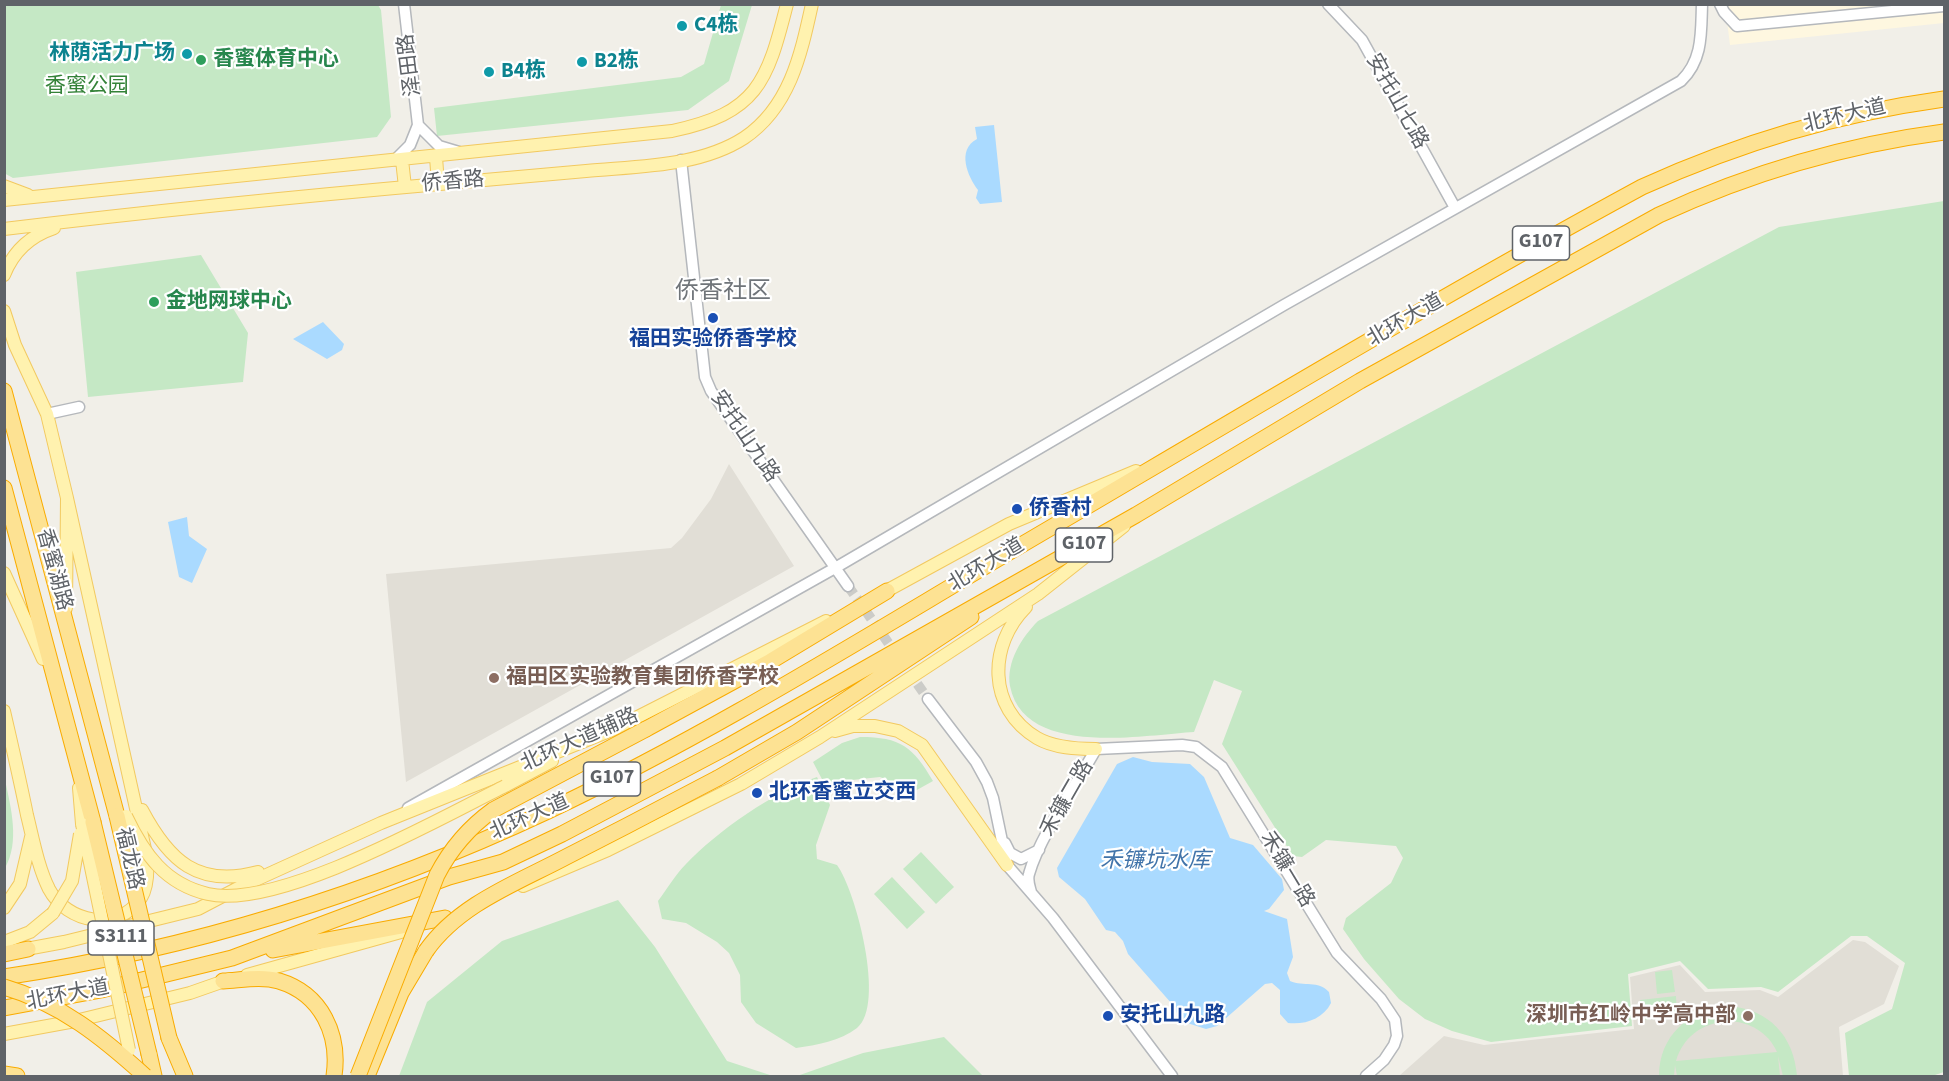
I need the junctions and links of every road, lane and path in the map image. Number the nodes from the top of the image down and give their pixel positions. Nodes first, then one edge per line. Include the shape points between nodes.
1 (404, 4) edge
2 (787, 4) edge
3 (812, 4) edge
4 (1328, 4) edge
5 (1702, 4) edge
6 (1720, 4) edge
7 (1944, 6) edge
8 (1944, 99) edge
9 (418, 125) junction
10 (1944, 132) edge
11 (466, 153) junction
12 (436, 157) junction
13 (681, 160) junction
14 (397, 161) junction
15 (438, 184) junction
16 (4, 186) edge
17 (405, 187) junction
18 (42, 196) junction
19 (4, 200) edge
20 (1454, 207) junction
21 (75, 221) junction
22 (4, 229) edge
23 (4, 275) edge
24 (4, 311) edge
25 (5, 394) edge
26 (80, 407) dead end
27 (47, 414) junction
28 (1168, 459) junction
29 (4, 488) edge
30 (67, 498) junction
31 (1136, 515) junction
32 (835, 568) junction
33 (4, 573) edge
34 (1032, 574) junction
35 (848, 586) tunnel mouth
36 (887, 591) junction
37 (1038, 594) junction
38 (69, 630) junction
39 (928, 699) tunnel mouth
40 (62, 708) junction
41 (4, 711) edge
42 (612, 730) junction
43 (820, 737) junction
44 (100, 749) joint
45 (1096, 749) junction
46 (76, 757) joint
47 (135, 797) junction
48 (122, 816) junction
49 (88, 823) junction
50 (381, 823) junction
51 (32, 832) junction
52 (1001, 837) junction
53 (1039, 849) junction
54 (302, 860) junction
55 (1007, 865) junction
56 (1032, 892) junction
57 (4, 908) edge
58 (445, 918) junction
59 (4, 942) edge
60 (28, 949) joint
61 (4, 952) edge
62 (232, 958) junction
63 (4, 978) edge
64 (223, 981) junction
65 (4, 987) edge
66 (4, 1008) edge
67 (4, 1034) edge
68 (169, 1038) junction
69 (4, 1074) edge
70 (17, 1077) edge
71 (134, 1077) edge
72 (145, 1077) edge
73 (154, 1077) edge
74 (176, 1077) edge
75 (185, 1077) edge
76 (333, 1077) edge
77 (358, 1077) edge
78 (367, 1077) edge
79 (1172, 1077) edge
80 (1366, 1077) edge

1 - 9 street, 泽田路
2 - 11 main road, 侨香路 via 765,76 752,94 707,124
3 - 13 main road, 侨香路 via 787,90 768,118 744,138
4 - 20 street, 安托山七路 via 1362,40
5 - 20 street via 1697,60 1681,81
6 - 7 street via 1737,26
8 - 28 highway, 北环大道 / G107 via 1812,123 1696,162 1642,187
9 - 11 street, 泽田路 via 439,146
9 - 14 street, 泽田路 via 410,146
10 - 31 highway, 北环大道 / G107 via 1813,158 1705,194 1659,215 1360,381
11 - 12 main road, 侨香路
12 - 14 main road, 侨香路
12 - 15 main road
13 - 15 main road, 侨香路
13 - 32 street, 安托山九路 via 705,377
14 - 17 main road
14 - 18 main road, 侨香路
15 - 17 main road, 侨香路
16 - 18 main road
17 - 21 main road, 侨香路
18 - 19 main road, 侨香路
20 - 32 street
21 - 22 main road, 侨香路
21 - 23 main road via 31,239 15,254
24 - 27 main road
25 - 38 highway, 香蜜湖路
26 - 27 street
27 - 30 main road
28 - 36 main road, 北环大道辅路 via 1009,524
28 - 63 highway, 北环大道 / G107 via 755,703 545,813 424,865 279,917 169,947
29 - 40 highway, 香蜜湖路
30 - 38 main road via 65,586
30 - 47 main road
31 - 34 highway, 北环大道 / G107
31 - 37 main road
32 - 35 street, 安托山九路
32 - 50 street
33 - 40 main road
34 - 62 highway, 北环大道 / G107 via 725,748 562,834 503,862 450,877
34 - 78 highway, bridge via 759,756 469,909 437,936 426,951 401,993
36 - 42 main road, 北环大道辅路
36 - 77 highway, bridge via 771,661 493,810 459,841 438,875
37 - 43 main road
37 - 45 main road via 1013,620 999,650 998,676 1005,701 1017,722 1039,739
38 - 44 highway, 香蜜湖路
39 - 52 street via 987,782
40 - 46 highway, 香蜜湖路
41 - 51 main road
42 - 48 main road, bridge via 358,859 274,889 236,897 194,890 162,871
42 - 50 main road, 北环大道辅路
43 - 55 main road via 863,724 912,738 933,759
43 - 58 main road via 696,808 608,850
44 - 48 highway, 福龙路
45 - 53 street, 禾镰二路
45 - 80 street, 禾镰一路 via 1189,746 1222,767 1337,953 1381,999 1395,1020 1394,1045
46 - 49 highway, 福龙路
47 - 51 main road via 147,858 146,887 134,906 113,917 91,920 63,908 49,889
47 - 54 main road via 154,833 183,863 208,877 235,878
48 - 68 highway, 福龙路 / S3111, bridge
49 - 59 main road, bridge via 62,901 42,924
49 - 71 main road, bridge
49 - 73 highway, 福龙路 / S3111, bridge
50 - 54 main road, 北环大道辅路
51 - 57 main road via 22,876
52 - 53 street, 禾镰二路 via 1015,857 1026,857
52 - 55 street
53 - 56 street, 禾镰二路 via 1029,873
54 - 60 main road, 北环大道辅路 via 198,909
55 - 56 street
56 - 79 street
58 - 62 highway
58 - 64 main road
60 - 61 highway
62 - 66 highway, 北环大道 / G107 via 101,990
64 - 67 main road via 178,996
64 - 76 highway via 278,981 312,1000 330,1025
65 - 72 highway, bridge via 50,1005 85,1025
68 - 74 highway, 福龙路 / S3111
68 - 75 highway
69 - 70 highway

